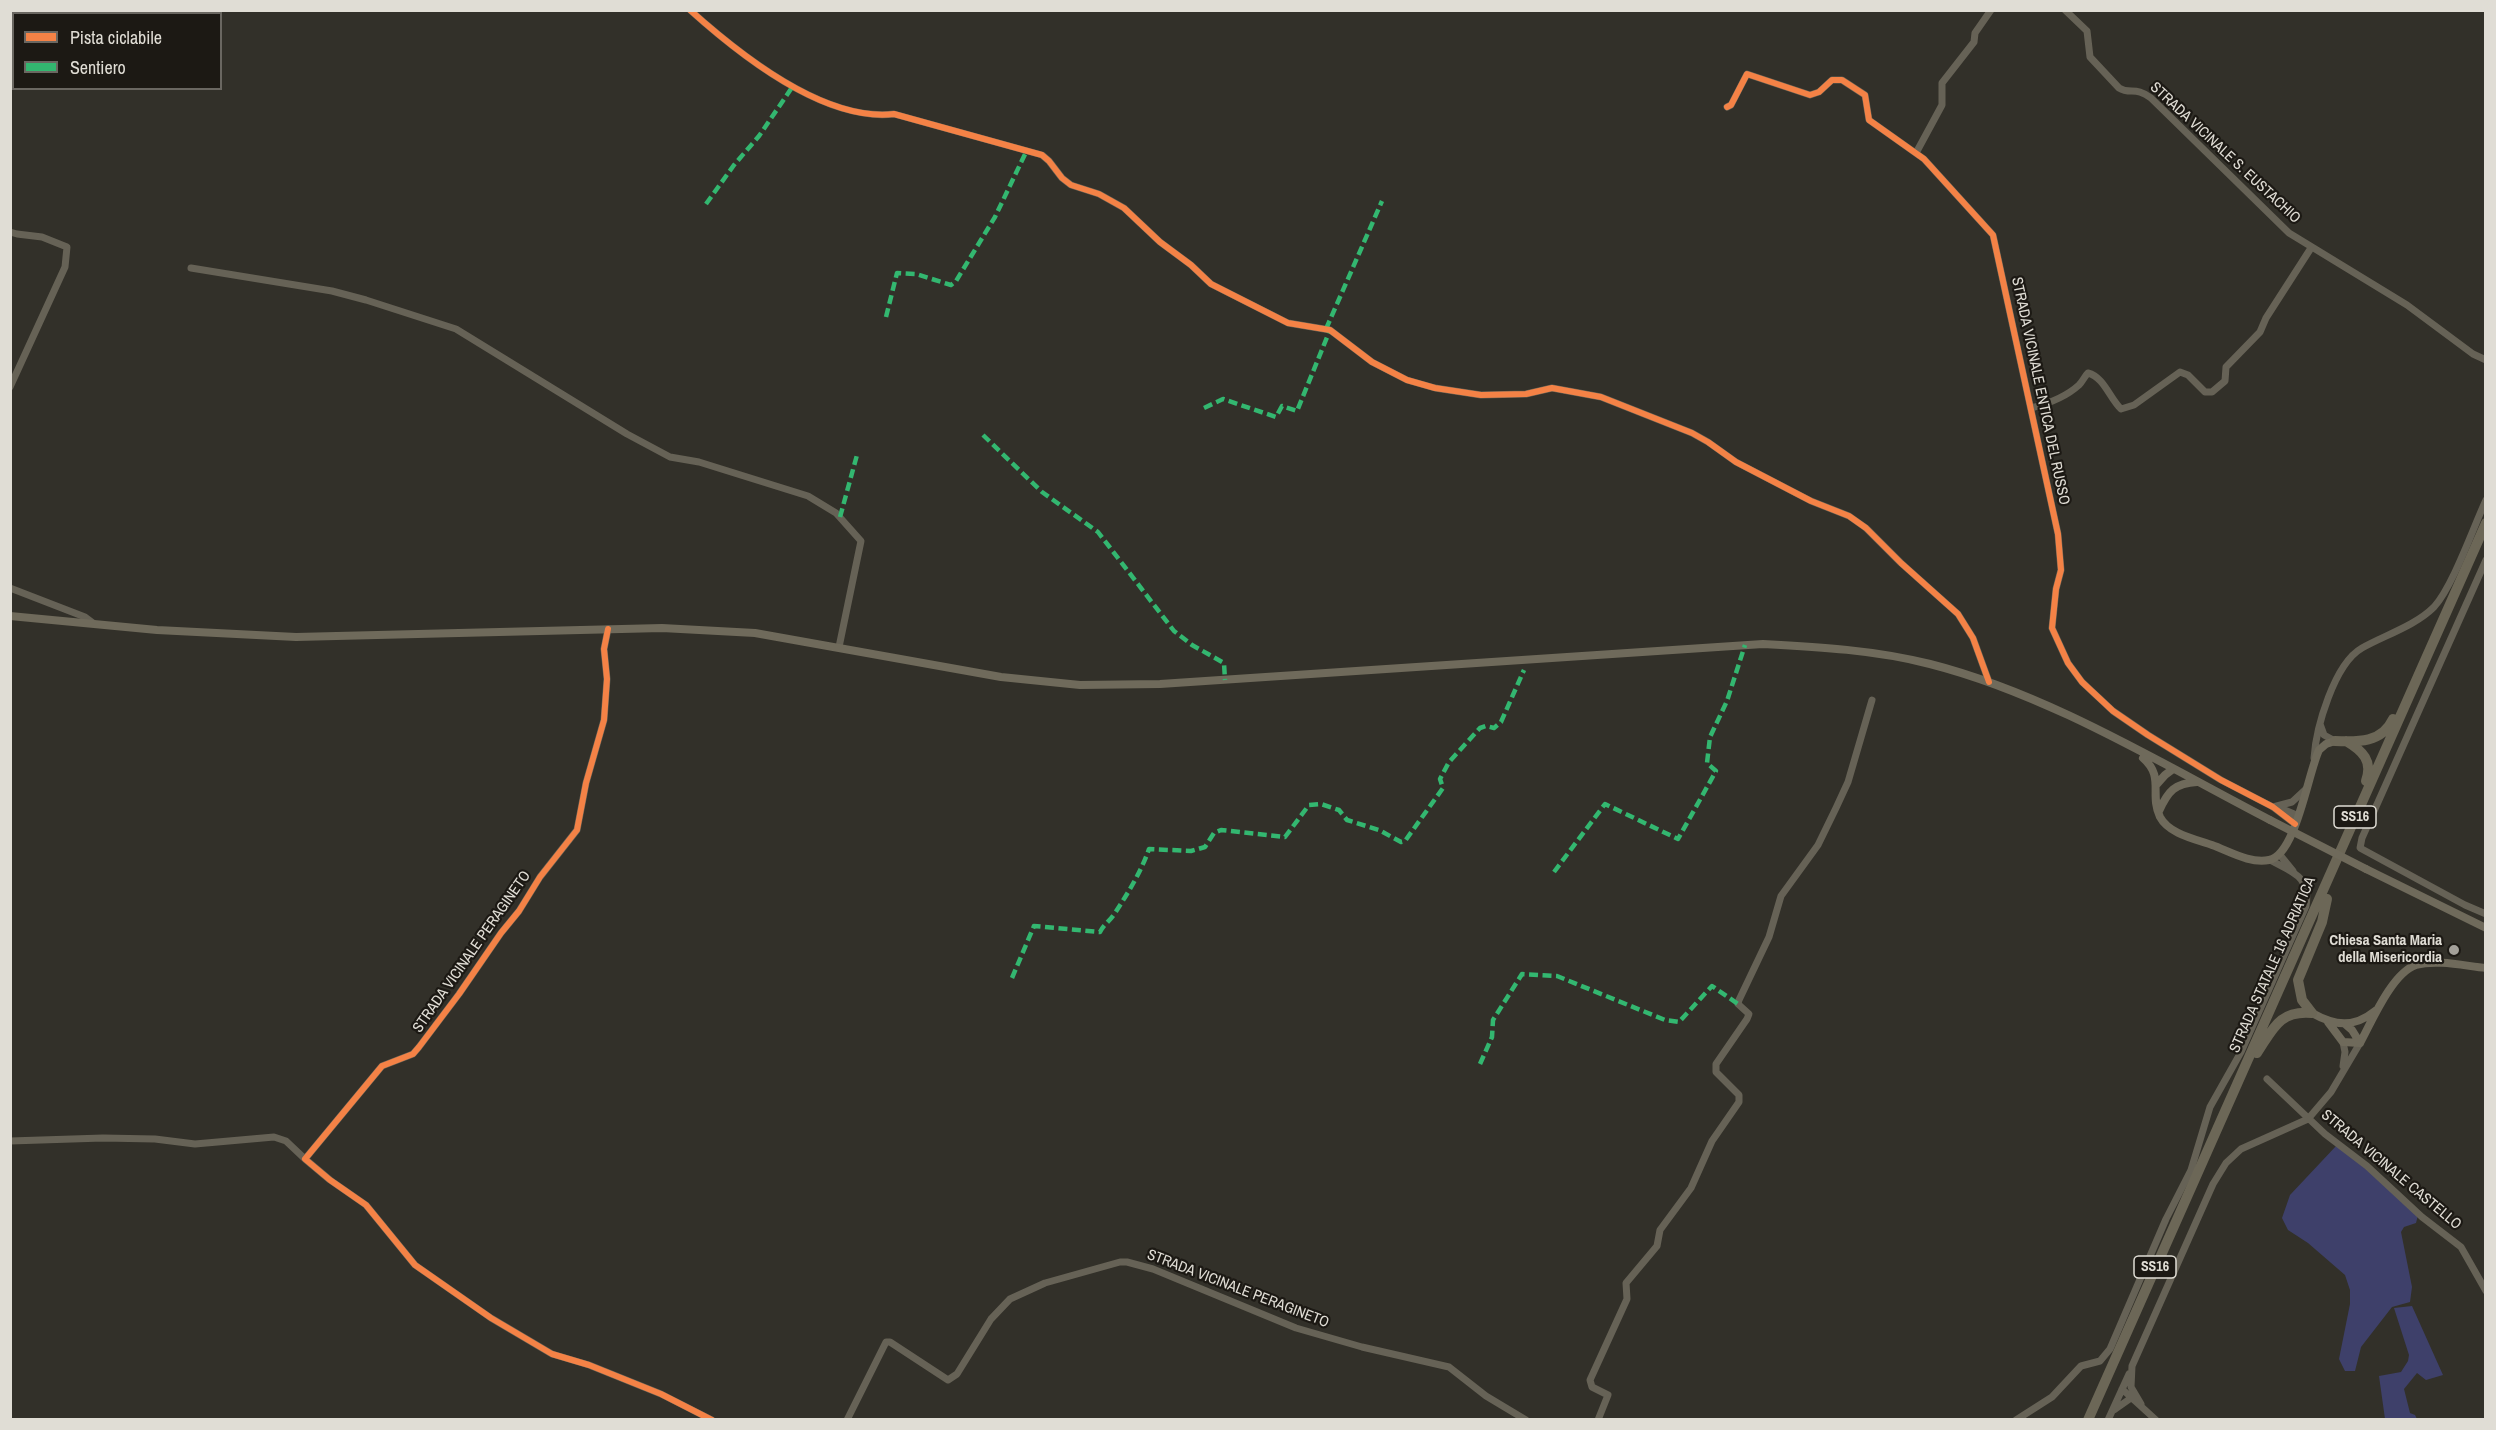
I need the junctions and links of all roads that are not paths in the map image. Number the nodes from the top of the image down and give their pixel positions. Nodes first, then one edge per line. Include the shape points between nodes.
1 (690, 10) edge
2 (1991, 10) edge
3 (2065, 10) edge
4 (1727, 107) dead end
5 (1916, 153) junction
6 (10, 231) edge
7 (2310, 248) junction
8 (191, 268) dead end
9 (2486, 360) edge
10 (10, 387) edge
11 (2031, 408) junction
12 (2486, 500) edge
13 (2486, 523) edge
14 (2486, 540) edge
15 (2486, 560) edge
16 (10, 588) edge
17 (10, 616) edge
18 (93, 623) junction
19 (608, 629) junction
20 (839, 647) junction
21 (2421, 669) junction
22 (1989, 682) junction
23 (1872, 700) dead end
24 (2319, 722) junction
25 (2341, 741) junction
26 (2134, 749) junction
27 (2314, 761) junction
28 (2173, 769) junction
29 (2198, 782) junction
30 (2157, 784) junction
31 (2173, 787) junction
32 (2306, 789) junction
33 (2275, 807) junction
34 (2159, 811) junction
35 (2295, 824) junction
36 (2346, 838) junction
37 (2280, 855) junction
38 (2270, 860) junction
39 (2295, 873) junction
40 (2326, 899) junction
41 (2486, 914) edge
42 (2486, 928) edge
43 (2486, 968) edge
44 (2380, 1007) junction
45 (2312, 1013) junction
46 (2327, 1021) junction
47 (2345, 1024) junction
48 (2343, 1042) junction
49 (2360, 1043) junction
50 (2258, 1053) junction
51 (2340, 1077) junction
52 (2267, 1079) dead end
53 (2227, 1114) junction
54 (2308, 1119) junction
55 (10, 1141) edge
56 (305, 1159) junction
57 (2486, 1291) edge
58 (2132, 1366) junction
59 (2122, 1389) junction
60 (2133, 1397) junction
61 (2112, 1411) junction
62 (712, 1419) edge
63 (847, 1419) edge
64 (1526, 1419) edge
65 (1598, 1419) edge
66 (2016, 1419) edge
67 (2088, 1419) edge
68 (2096, 1419) edge
69 (2108, 1419) edge
70 (2156, 1419) edge

1 - 22 street via 741,51 818,101 872,116 894,114 1042,155 1071,185 1124,208 1210,284 1288,323 1330,330 1372,362 1407,380 1480,395 1526,394 1552,388 1580,392 1708,442 1736,462 1866,528 1958,614 1973,638
2 - 5 street via 1975,33 1974,42 1942,83 1942,105
3 - 7 street, STRADA VICINALE S. EUSTACHIO via 2087,31 2090,57 2119,88 2137,90 2151,98 2271,217
4 - 5 street, STRADA VICINALE ENTICA DEL RUSSO via 1747,74 1809,95 1838,78 1865,95 1869,120
5 - 11 street, STRADA VICINALE ENTICA DEL RUSSO via 1993,235
6 - 10 street via 67,247 65,267
7 - 9 street, STRADA VICINALE S. EUSTACHIO via 2398,299
7 - 11 street via 2260,333 2226,367 2225,381 2212,392 2205,392 2180,372 2134,405 2121,409 2100,381 2088,373 2071,390
8 - 20 street via 332,291 456,329 670,457 699,462 817,501 840,517 861,541
11 - 33 street, STRADA VICINALE ENTICA DEL RUSSO via 2061,558 2052,628 2068,663 2082,682 2122,717 2221,780
12 - 24 street via 2441,598 2421,617 2353,655
13 - 21 highway, STRADA STATALE 16 ADRIATICA / SS16
14 - 40 highway, STRADA STATALE 16 ADRIATICA / SS16
15 - 41 street via 2360,848
16 - 18 street
17 - 18 main road
18 - 19 main road via 296,637
19 - 20 main road via 721,629
19 - 56 street, STRADA VICINALE PERAGINETO via 604,649 604,720 577,830 420,1047 413,1054 382,1066
20 - 22 main road via 1002,677 1080,685 1160,684 1763,644 1889,655
21 - 25 highway via 2384,732 2369,740
21 - 36 highway, STRADA STATALE 16 ADRIATICA / SS16
22 - 26 main road
23 - 65 street via 1848,782 1818,845 1781,896 1768,937 1739,1000 1738,1004 1749,1014 1747,1019 1715,1068 1739,1095 1739,1102 1712,1141 1690,1188 1660,1230 1657,1246 1626,1283 1627,1299 1590,1380 1592,1387 1608,1395
24 - 25 street via 2324,735
24 - 27 street
25 - 27 main road via 2326,744
25 - 36 highway via 2364,753 2369,766
26 - 28 main road
26 - 30 main road via 2150,764
27 - 32 main road
28 - 29 main road
28 - 30 main road
28 - 31 main road
29 - 31 main road
29 - 42 main road, bridge
30 - 34 main road via 2155,800
31 - 34 main road
32 - 33 street via 2292,802
32 - 35 main road
33 - 35 street, STRADA VICINALE ENTICA DEL RUSSO
34 - 38 main road via 2165,823 2180,834 2250,859
35 - 37 main road
36 - 53 highway, STRADA STATALE 16 ADRIATICA / SS16
37 - 38 main road
37 - 39 street
38 - 39 street
39 - 66 street via 2306,885 2306,906 2241,1052 2210,1107 2191,1170 2110,1349 2100,1361 2081,1366 2052,1397
40 - 45 highway via 2322,922 2299,975 2299,994
40 - 50 highway, STRADA STATALE 16 ADRIATICA / SS16
43 - 44 main road via 2417,965 2399,976
44 - 47 main road via 2360,1021
44 - 49 main road
45 - 46 main road
45 - 50 highway via 2283,1018
46 - 47 main road
46 - 48 main road
47 - 49 main road
48 - 49 main road
48 - 51 street via 2345,1061
49 - 51 street
50 - 53 highway, STRADA STATALE 16 ADRIATICA / SS16
51 - 54 street
52 - 54 street, STRADA VICINALE CASTELLO
53 - 67 highway, STRADA STATALE 16 ADRIATICA / SS16
53 - 68 highway, STRADA STATALE 16 ADRIATICA / SS16
54 - 57 street, STRADA VICINALE CASTELLO via 2461,1247
54 - 58 street via 2241,1149 2226,1163
55 - 56 street via 103,1138 195,1144 274,1137 286,1141
56 - 62 street via 366,1205 415,1265 491,1318 552,1354 661,1394
58 - 59 street
58 - 60 street
59 - 60 street via 2129,1390
59 - 61 street
60 - 61 street
60 - 70 street
61 - 69 street
63 - 64 street, STRADA VICINALE PERAGINETO via 886,1342 948,1380 957,1374 991,1319 1010,1299 1034,1287 1120,1262 1153,1269 1296,1328 1449,1367 1486,1396

